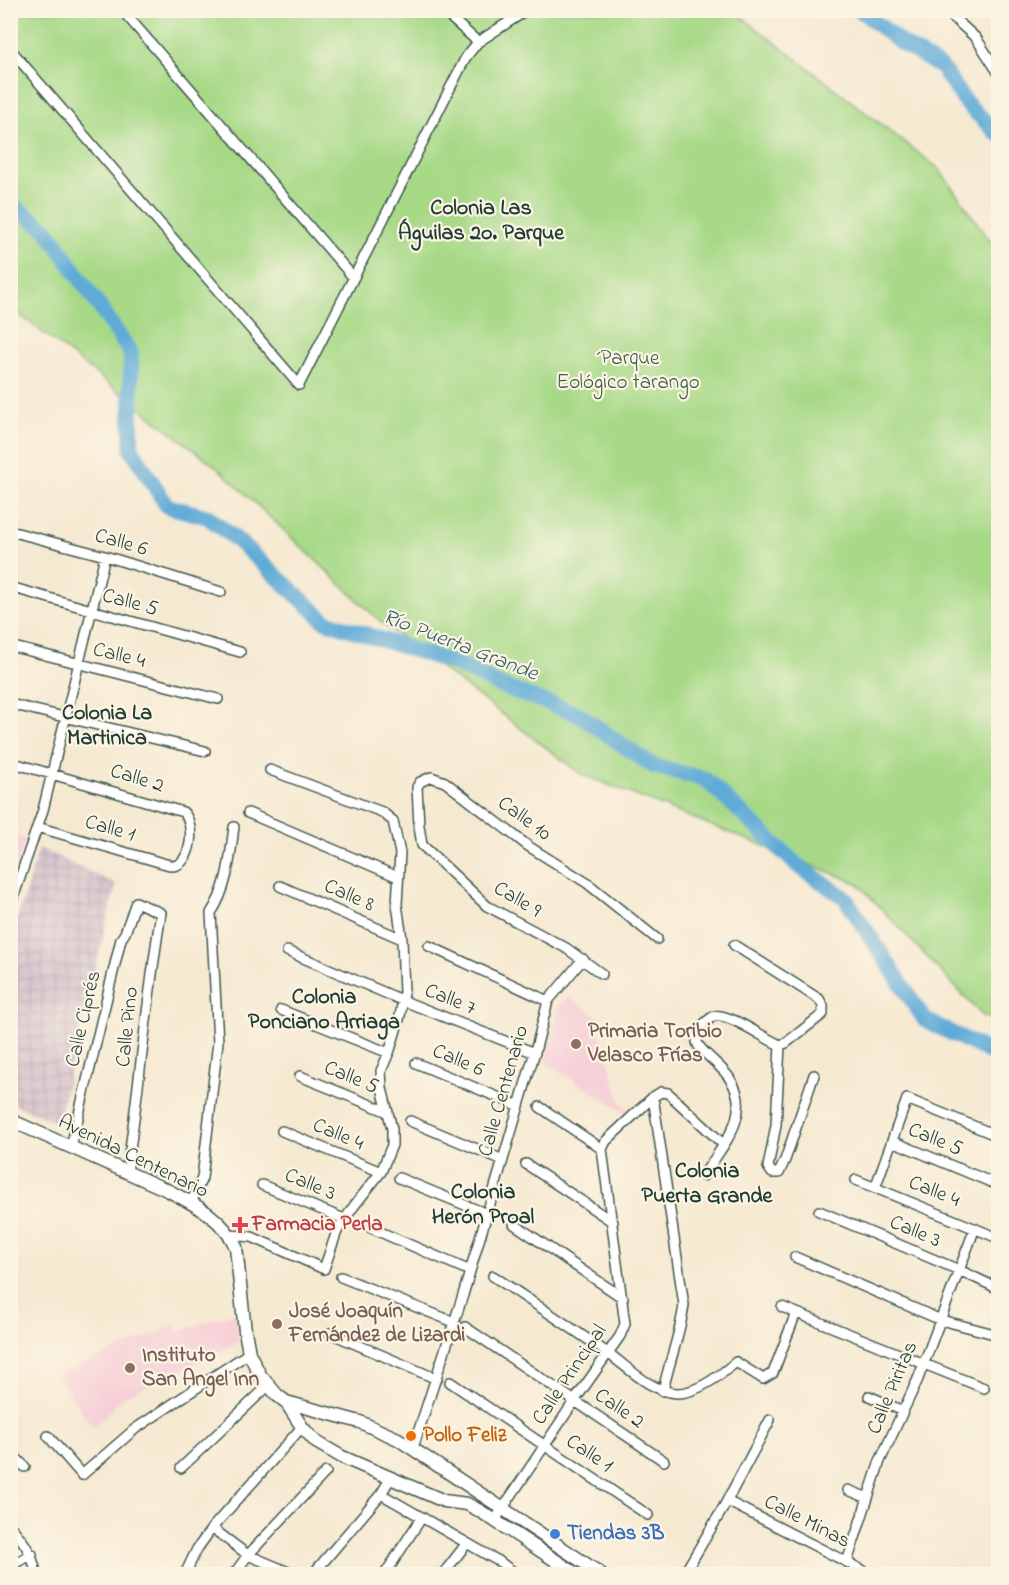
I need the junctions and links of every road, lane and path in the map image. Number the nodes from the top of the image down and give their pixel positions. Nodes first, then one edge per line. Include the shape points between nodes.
1 (123, 10) edge
2 (442, 10) edge
3 (527, 10) edge
4 (945, 10) edge
5 (478, 42) junction
6 (10, 49) edge
7 (999, 72) edge
8 (353, 278) junction
9 (10, 531) edge
10 (105, 556) junction
11 (10, 587) edge
12 (222, 592) dead end
13 (92, 611) junction
14 (10, 646) edge
15 (240, 652) dead end
16 (80, 664) junction
17 (218, 699) dead end
18 (10, 704) edge
19 (65, 718) junction
20 (205, 751) dead end
21 (10, 762) edge
22 (270, 770) dead end
23 (51, 773) junction
24 (248, 813) dead end
25 (37, 826) junction
26 (234, 827) dead end
27 (423, 845) joint
28 (173, 866) joint
29 (398, 877) junction
30 (280, 886) dead end
31 (136, 902) joint
32 (10, 907) edge
33 (402, 939) junction
34 (657, 939) dead end
35 (734, 945) dead end
36 (429, 946) dead end
37 (286, 951) dead end
38 (583, 959) junction
39 (602, 974) dead end
40 (404, 1001) junction
41 (548, 1001) junction
42 (281, 1010) dead end
43 (780, 1045) junction
44 (389, 1053) junction
45 (535, 1053) junction
46 (416, 1063) dead end
47 (300, 1076) dead end
48 (813, 1076) dead end
49 (653, 1097) junction
50 (519, 1106) junction
51 (540, 1107) dead end
52 (388, 1112) junction
53 (10, 1120) edge
54 (410, 1121) dead end
55 (282, 1131) dead end
56 (999, 1136) edge
57 (892, 1142) junction
58 (723, 1144) junction
59 (71, 1147) junction
60 (602, 1149) junction
61 (503, 1160) junction
62 (526, 1164) dead end
63 (127, 1172) junction
64 (381, 1172) junction
65 (703, 1176) dead end
66 (399, 1178) dead end
67 (856, 1180) dead end
68 (262, 1185) dead end
69 (999, 1185) edge
70 (875, 1188) junction
71 (189, 1202) junction
72 (819, 1211) dead end
73 (487, 1214) junction
74 (344, 1219) junction
75 (613, 1222) junction
76 (514, 1224) dead end
77 (371, 1228) dead end
78 (975, 1228) junction
79 (231, 1235) junction
80 (999, 1238) edge
81 (795, 1257) dead end
82 (959, 1270) junction
83 (470, 1271) junction
84 (493, 1276) dead end
85 (341, 1277) dead end
86 (997, 1288) dead end
87 (623, 1298) junction
88 (782, 1307) dead end
89 (796, 1313) junction
90 (941, 1320) junction
91 (454, 1322) junction
92 (465, 1327) dead end
93 (330, 1333) dead end
94 (999, 1335) edge
95 (249, 1353) junction
96 (609, 1353) junction
97 (924, 1365) junction
98 (437, 1380) junction
99 (450, 1382) dead end
100 (268, 1386) junction
101 (984, 1388) dead end
102 (663, 1391) junction
103 (869, 1396) dead end
104 (575, 1400) junction
105 (286, 1402) junction
106 (903, 1411) junction
107 (770, 1420) dead end
108 (302, 1427) junction
109 (48, 1436) dead end
110 (545, 1445) junction
111 (412, 1448) junction
112 (10, 1452) edge
113 (664, 1461) dead end
114 (25, 1467) dead end
115 (181, 1468) dead end
116 (326, 1472) dead end
117 (390, 1479) junction
118 (848, 1490) dead end
119 (475, 1491) junction
120 (381, 1494) junction
121 (868, 1498) junction
122 (727, 1501) junction
123 (467, 1504) junction
124 (503, 1507) junction
125 (648, 1515) dead end
126 (422, 1517) junction
127 (495, 1520) junction
128 (10, 1526) edge
129 (212, 1528) junction
130 (467, 1543) junction
131 (32, 1554) junction
132 (248, 1555) junction
133 (847, 1562) junction
134 (10, 1566) edge
135 (506, 1566) junction
136 (36, 1575) edge
137 (186, 1575) edge
138 (234, 1575) edge
139 (293, 1575) edge
140 (313, 1575) edge
141 (385, 1575) edge
142 (443, 1575) edge
143 (499, 1575) edge
144 (516, 1575) edge
145 (576, 1575) edge
146 (601, 1575) edge
147 (684, 1575) edge
148 (870, 1575) edge

1 - 8 street
2 - 5 street
3 - 5 street
4 - 7 street via 976,38
5 - 8 street via 466,57
6 - 8 street via 298,385
9 - 10 street, Calle 6
10 - 12 street, Calle 6
10 - 13 street
11 - 13 street, Calle 5
13 - 15 street, Calle 5
13 - 16 street
14 - 16 street, Calle 4
16 - 17 street, Calle 4
16 - 19 street
18 - 19 street
19 - 20 street
19 - 23 street
21 - 23 street, Calle 2
22 - 29 street via 382,812 393,820 400,853
23 - 25 street
23 - 28 street, Calle 2 via 183,812 190,822 191,835 184,861
24 - 29 street
25 - 28 street, Calle 1
25 - 32 street
26 - 71 street via 228,872 211,913 218,1042 202,1178
27 - 34 street, Calle 10 via 418,826 417,787 431,777 445,782 528,846 587,883
27 - 38 street, Calle 9 via 487,906
29 - 33 street
30 - 33 street, Calle 8
31 - 59 street, Calle Ciprés via 121,939
31 - 63 street, Calle Pino via 161,913
33 - 40 street
35 - 43 street via 819,999 823,1006 823,1014
36 - 41 street
37 - 40 street, Calle 7
38 - 39 street, Calle 9
38 - 41 street, Calle Centenario
40 - 44 street
40 - 45 street, Calle 7
41 - 45 street, Calle Centenario
42 - 44 street
43 - 48 street via 776,1125 768,1167 772,1173 779,1173
43 - 58 street via 727,1017 715,1016 699,1030 698,1045 738,1093 738,1118
44 - 52 street via 381,1071
45 - 50 street, Calle Centenario
46 - 50 street, Calle 6
47 - 52 street, Calle 5
49 - 58 street via 668,1093
49 - 60 street
49 - 102 street via 684,1305 681,1331
50 - 61 street, Calle Centenario
51 - 60 street
52 - 64 street via 392,1145
53 - 59 main road, Avenida Centenario
54 - 61 street
55 - 64 street, Calle 4
56 - 57 street, Calle 5 via 907,1099
57 - 69 street, Calle 5
57 - 70 street, Calle 5
58 - 65 street
59 - 63 main road, Avenida Centenario
60 - 75 street, Calle Principal
61 - 73 street, Calle Centenario
62 - 75 street
63 - 71 main road, Avenida Centenario
64 - 74 street
66 - 73 street
67 - 70 street, Calle 4
68 - 74 street, Calle 3
70 - 78 street, Calle 4
71 - 79 main road, Avenida Centenario
72 - 82 street, Calle 3
73 - 83 street, Calle Centenario
74 - 79 street via 324,1269 252,1237
75 - 87 street, Calle Principal
76 - 87 street
77 - 83 street
78 - 80 street, Calle 4
78 - 82 street, Calle Piritas
79 - 95 main road via 238,1260
81 - 90 street
82 - 86 street, Calle 3
82 - 90 street, Calle Piritas
83 - 91 street, Calle Centenario
84 - 96 street
85 - 91 street
87 - 96 street, Calle Principal via 625,1324
88 - 89 street
89 - 97 street
89 - 102 street via 769,1377 763,1379 736,1362 713,1381 679,1393
90 - 94 street
90 - 97 street, Calle Piritas
91 - 98 street, Calle Centenario
92 - 104 street, Calle 2
93 - 98 street
95 - 100 main road
95 - 109 street via 135,1429 82,1475
96 - 102 street
96 - 104 street, Calle Principal
97 - 101 street
97 - 106 street, Calle Piritas
98 - 111 street, Calle Centenario
99 - 110 street, Calle 1
100 - 105 main road
100 - 115 street
103 - 106 street
104 - 110 street, Calle Principal
104 - 113 street, Calle 2
105 - 108 main road
105 - 111 main road via 360,1422
106 - 121 street, Calle Piritas
107 - 122 street
108 - 117 main road via 327,1449
108 - 129 street
110 - 124 street, Calle Principal
110 - 125 street, Calle 1
111 - 119 main road
112 - 114 street
116 - 132 street
117 - 120 street
117 - 123 main road via 444,1501
118 - 121 street
119 - 123 main road
119 - 124 main road
120 - 126 street
120 - 140 street
121 - 133 street, Calle Piritas
122 - 133 street, Calle Minas
122 - 147 street
123 - 127 main road
124 - 127 street, Calle Principal
124 - 146 main road
126 - 130 street
126 - 141 street
127 - 145 main road
128 - 131 street
129 - 132 street
129 - 137 street
130 - 135 street
130 - 142 street
131 - 134 street
131 - 136 street
132 - 138 street
132 - 139 street
133 - 148 street, Calle Minas
135 - 143 street
135 - 144 street

